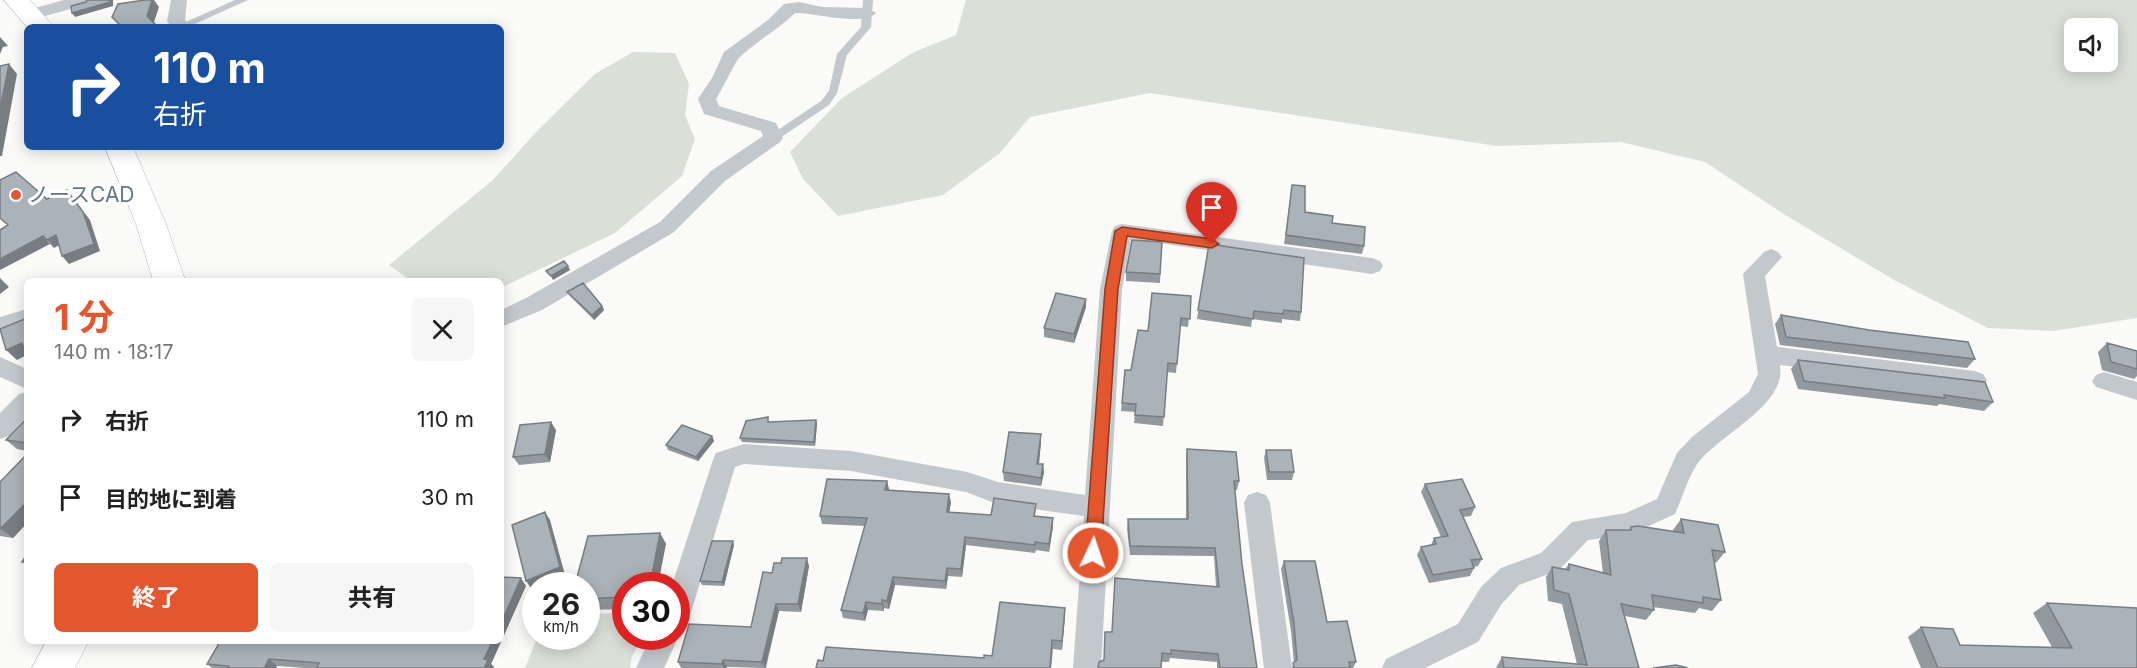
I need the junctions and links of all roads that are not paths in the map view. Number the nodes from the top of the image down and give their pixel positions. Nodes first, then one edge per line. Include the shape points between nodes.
1 (82, 0) edge
2 (179, 0) edge
3 (243, 0) edge
4 (867, 7) edge
5 (29, 14) edge
6 (179, 24) edge
7 (189, 24) edge
8 (773, 138) junction
9 (120, 150) edge
10 (1771, 257) dead end
11 (1372, 266) dead end
12 (162, 278) edge
13 (24, 318) edge
14 (504, 318) edge
15 (0, 325) edge
16 (1767, 355) junction
17 (0, 366) edge
18 (24, 378) edge
19 (1975, 380) edge
20 (2104, 381) dead end
21 (2137, 391) edge
22 (24, 404) edge
23 (0, 429) edge
24 (1257, 503) dead end
25 (1095, 507) junction
26 (690, 572) edge
27 (67, 644) edge
28 (658, 650) edge
29 (53, 668) edge
30 (650, 668) edge
31 (1087, 668) edge
32 (1278, 668) edge
33 (1396, 668) edge

1 - 5 street
2 - 6 street
3 - 7 lane
4 - 8 lane via 866,27 842,54 834,91 825,104
4 - 8 street via 790,8 730,56 707,99 711,110 769,128
8 - 14 street via 718,176 667,227
9 - 12 highway via 151,224
10 - 16 street via 1754,274
11 - 25 street via 1122,231 1111,289
13 - 15 street
16 - 19 street
16 - 33 street via 1770,374 1757,399 1686,460 1666,506 1629,524 1581,530 1550,562 1510,576 1491,596 1468,633
17 - 18 street
20 - 21 street
22 - 23 street
24 - 32 street
25 - 26 street via 998,492 967,482 851,461 744,454 725,460
25 - 31 street
27 - 29 highway
28 - 30 street

